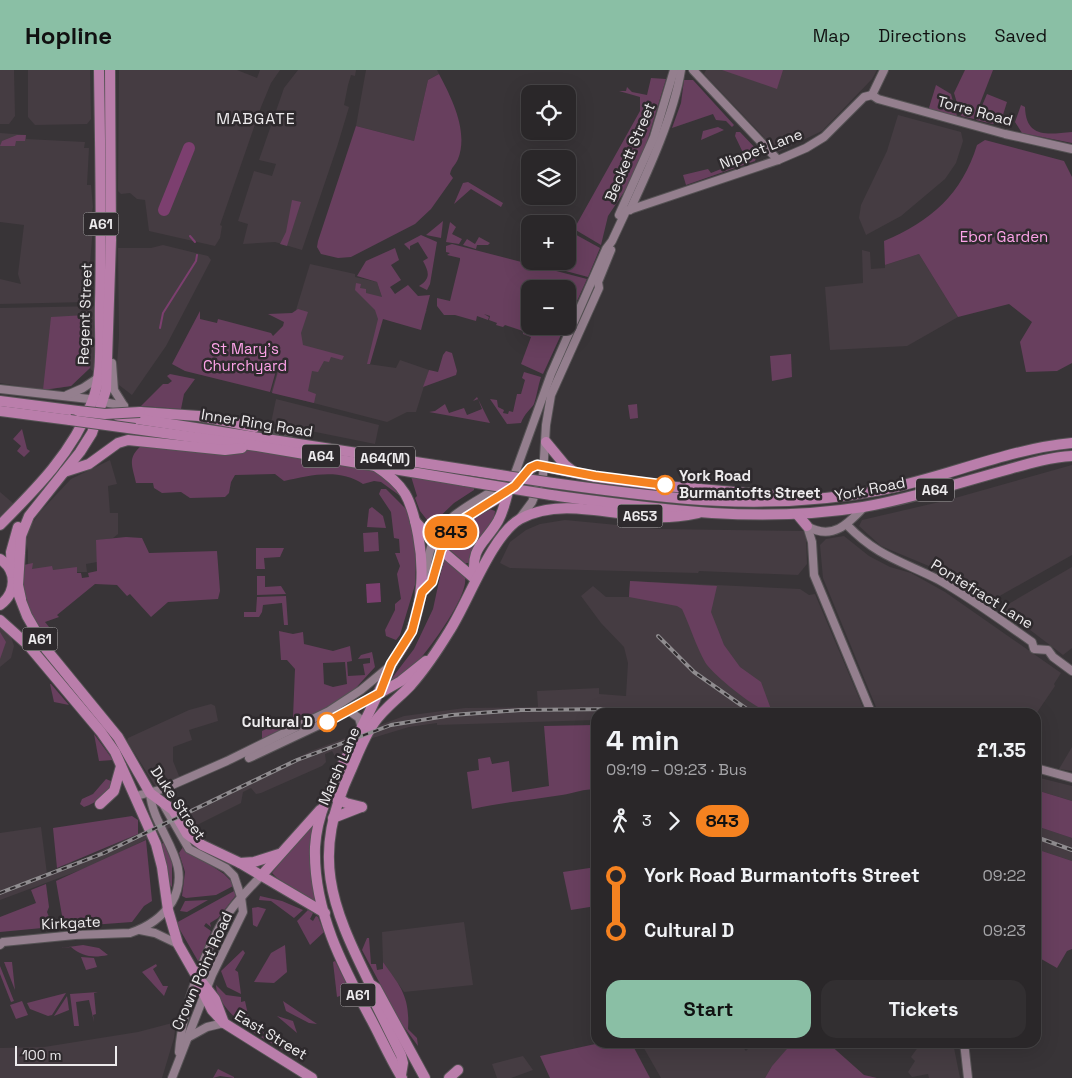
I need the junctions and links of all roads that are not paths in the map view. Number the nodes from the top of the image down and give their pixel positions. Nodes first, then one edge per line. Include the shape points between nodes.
1 (99, 70) edge
2 (110, 70) edge
3 (674, 70) edge
4 (681, 70) edge
5 (693, 70) edge
6 (884, 70) edge
7 (872, 95) junction
8 (1072, 149) edge
9 (778, 160) junction
10 (631, 208) junction
11 (609, 242) junction
12 (108, 346) junction
13 (98, 378) junction
14 (0, 389) edge
15 (58, 397) junction
16 (0, 400) edge
17 (98, 400) junction
18 (124, 406) junction
19 (0, 411) edge
20 (138, 419) junction
21 (255, 427) tunnel mouth
22 (546, 442) junction
23 (1072, 444) edge
24 (258, 446) junction
25 (1072, 456) edge
26 (374, 465) junction
27 (544, 466) junction
28 (64, 472) junction
29 (578, 474) junction
30 (508, 479) junction
31 (48, 490) junction
32 (808, 501) junction
33 (480, 507) junction
34 (864, 507) junction
35 (698, 513) junction
36 (796, 514) junction
37 (519, 520) junction
38 (415, 521) junction
39 (498, 522) junction
40 (0, 525) edge
41 (847, 525) junction
42 (808, 526) junction
43 (822, 531) junction
44 (434, 541) junction
45 (812, 542) junction
46 (441, 550) junction
47 (0, 559) edge
48 (13, 577) junction
49 (475, 579) junction
50 (422, 592) junction
51 (21, 599) junction
52 (0, 605) edge
53 (0, 620) edge
54 (429, 659) junction
55 (391, 664) junction
56 (1072, 671) edge
57 (380, 693) junction
58 (869, 708) edge
59 (349, 711) junction
60 (362, 728) junction
61 (249, 758) dead end
62 (121, 766) junction
63 (1041, 769) edge
64 (1072, 778) edge
65 (330, 791) junction
66 (150, 793) junction
67 (136, 796) junction
68 (160, 800) junction
69 (338, 800) junction
70 (100, 804) dead end
71 (321, 808) junction
72 (332, 818) junction
73 (187, 834) junction
74 (286, 850) junction
75 (212, 861) junction
76 (240, 863) junction
77 (261, 876) junction
78 (242, 896) junction
79 (168, 910) junction
80 (323, 912) junction
81 (340, 921) junction
82 (140, 930) junction
83 (2, 943) edge
84 (178, 944) junction
85 (197, 976) junction
86 (370, 984) junction
87 (205, 992) junction
88 (224, 1023) junction
89 (186, 1039) junction
90 (965, 1048) edge
91 (179, 1056) junction
92 (458, 1070) dead end
93 (401, 1077) edge
94 (172, 1078) edge
95 (312, 1078) edge
96 (425, 1078) edge
97 (449, 1078) edge
98 (968, 1078) edge

1 - 13 highway, Regent Street / A61 via 102,293
2 - 12 highway, Regent Street / A61
3 - 11 street, Beckett Street via 654,137
4 - 10 street, Beckett Street via 648,170
5 - 9 street
6 - 7 street
7 - 8 street, Torre Road via 954,120
7 - 9 street, Nippet Lane via 864,97 824,137
9 - 10 street, Nippet Lane
10 - 11 street via 626,211
10 - 22 street via 550,395
11 - 30 street via 550,374
12 - 17 highway, Regent Street / A61
12 - 18 street via 114,390
13 - 15 street via 80,390
13 - 17 highway, Regent Street / A61
14 - 15 street
15 - 17 street
16 - 20 highway, A64(M), bridge
17 - 18 street
17 - 28 highway, Regent Street / A61 via 92,433
17 - 40 highway, Regent Street / A61 via 68,451
18 - 20 street
19 - 20 highway, Inner Ring Road / A64(M), bridge via 70,420
20 - 21 highway, A64(M) via 198,416
20 - 24 highway, Inner Ring Road / A64(M)
20 - 30 highway, Inner Ring Road / A64(M)
22 - 27 street
22 - 29 highway via 565,465
23 - 32 highway, York Road / A64 via 1017,454 880,490
24 - 26 highway, Inner Ring Road / A64
24 - 28 highway via 225,450 128,440 121,441 89,464
25 - 34 highway, York Road / A64 via 1036,462 940,490
26 - 35 highway, Inner Ring Road / A64, bridge via 551,495
26 - 38 highway via 397,480 406,494
27 - 29 highway, A64
27 - 30 highway via 530,468
27 - 37 street via 532,502
28 - 31 highway, Regent Street / A61
29 - 32 highway, A64
30 - 32 highway, Inner Ring Road / A64(M), bridge via 736,503
30 - 33 highway
30 - 39 highway, A653 via 510,511
30 - 44 street via 453,516
31 - 48 highway, Regent Street / A61 via 20,521 12,546
31 - 51 highway, Regent Street / A61 via 29,516 21,536 18,586
33 - 39 highway via 490,505 496,509
33 - 46 highway via 452,530
34 - 36 highway, York Road / A64
34 - 41 street
35 - 36 highway, York Road / A64
35 - 37 highway, A653 via 654,517 553,508
36 - 42 highway
37 - 49 highway, Marsh Lane / A653 via 500,538
38 - 44 highway
38 - 50 highway via 420,544
39 - 49 highway, A653 via 474,554
41 - 43 street via 839,530
41 - 56 street, Pontefract Lane via 863,542 895,561 939,580 1032,642 1034,649 1048,650
42 - 43 street
42 - 45 street
43 - 45 street
44 - 46 highway
44 - 50 street
45 - 58 street via 814,575
46 - 49 highway
46 - 50 highway via 432,582
47 - 48 highway, A61
48 - 51 highway, A61
48 - 52 highway, A61 via 10,595
49 - 54 highway, Marsh Lane / A653 via 462,612
50 - 55 highway, Marsh Lane via 412,631
51 - 66 highway, Duke Street / A61 via 46,649 118,737
53 - 62 highway, A61 via 18,634 101,732
54 - 57 highway
54 - 69 highway, Marsh Lane / A653 via 412,683 375,721
55 - 57 highway, Marsh Lane
55 - 66 street via 334,708 227,762
57 - 59 street
57 - 60 highway, Marsh Lane
59 - 60 street via 359,718
59 - 61 street
60 - 65 highway, Marsh Lane
62 - 67 highway, A61
62 - 70 highway via 114,792
63 - 64 street
65 - 69 highway
65 - 71 highway, Marsh Lane
66 - 67 street
66 - 68 highway, Duke Street / A61
66 - 79 street via 151,804 180,878 180,887
67 - 79 highway, Duke Street / A61 via 156,844
68 - 73 highway, A61 via 173,810
68 - 75 street, Duke Street via 189,848
69 - 72 highway, Marsh Lane / A653
69 - 72 highway via 362,807
71 - 74 highway
71 - 80 highway, Marsh Lane / A61 via 315,847
72 - 81 highway, Marsh Lane / A653 via 328,871
73 - 75 street
73 - 76 highway, A61
74 - 76 highway via 265,859
74 - 77 highway
75 - 78 street, Duke Street via 234,876
76 - 77 highway, A61
77 - 78 street, Crown Point Road
77 - 80 highway, A61
78 - 85 street, Crown Point Road via 215,935
78 - 87 street, Crown Point Road via 243,912
79 - 82 street
79 - 84 highway, A61
80 - 81 highway, A61
80 - 93 highway, Marsh Lane / A61 via 345,970
81 - 86 highway, Marsh Lane / A61
82 - 83 street, Kirkgate
82 - 84 street
84 - 85 highway, A61
85 - 87 highway
85 - 91 street, Crown Point Road via 183,1023
86 - 93 highway via 369,990 401,1055
86 - 96 highway, Marsh Lane / A61 via 376,988
87 - 88 highway via 215,999
87 - 89 street, Crown Point Road
88 - 89 street, East Street via 207,1027
88 - 95 highway, East Street
89 - 91 street, Crown Point Road
90 - 98 street
91 - 94 street, Crown Point Road
92 - 97 highway

